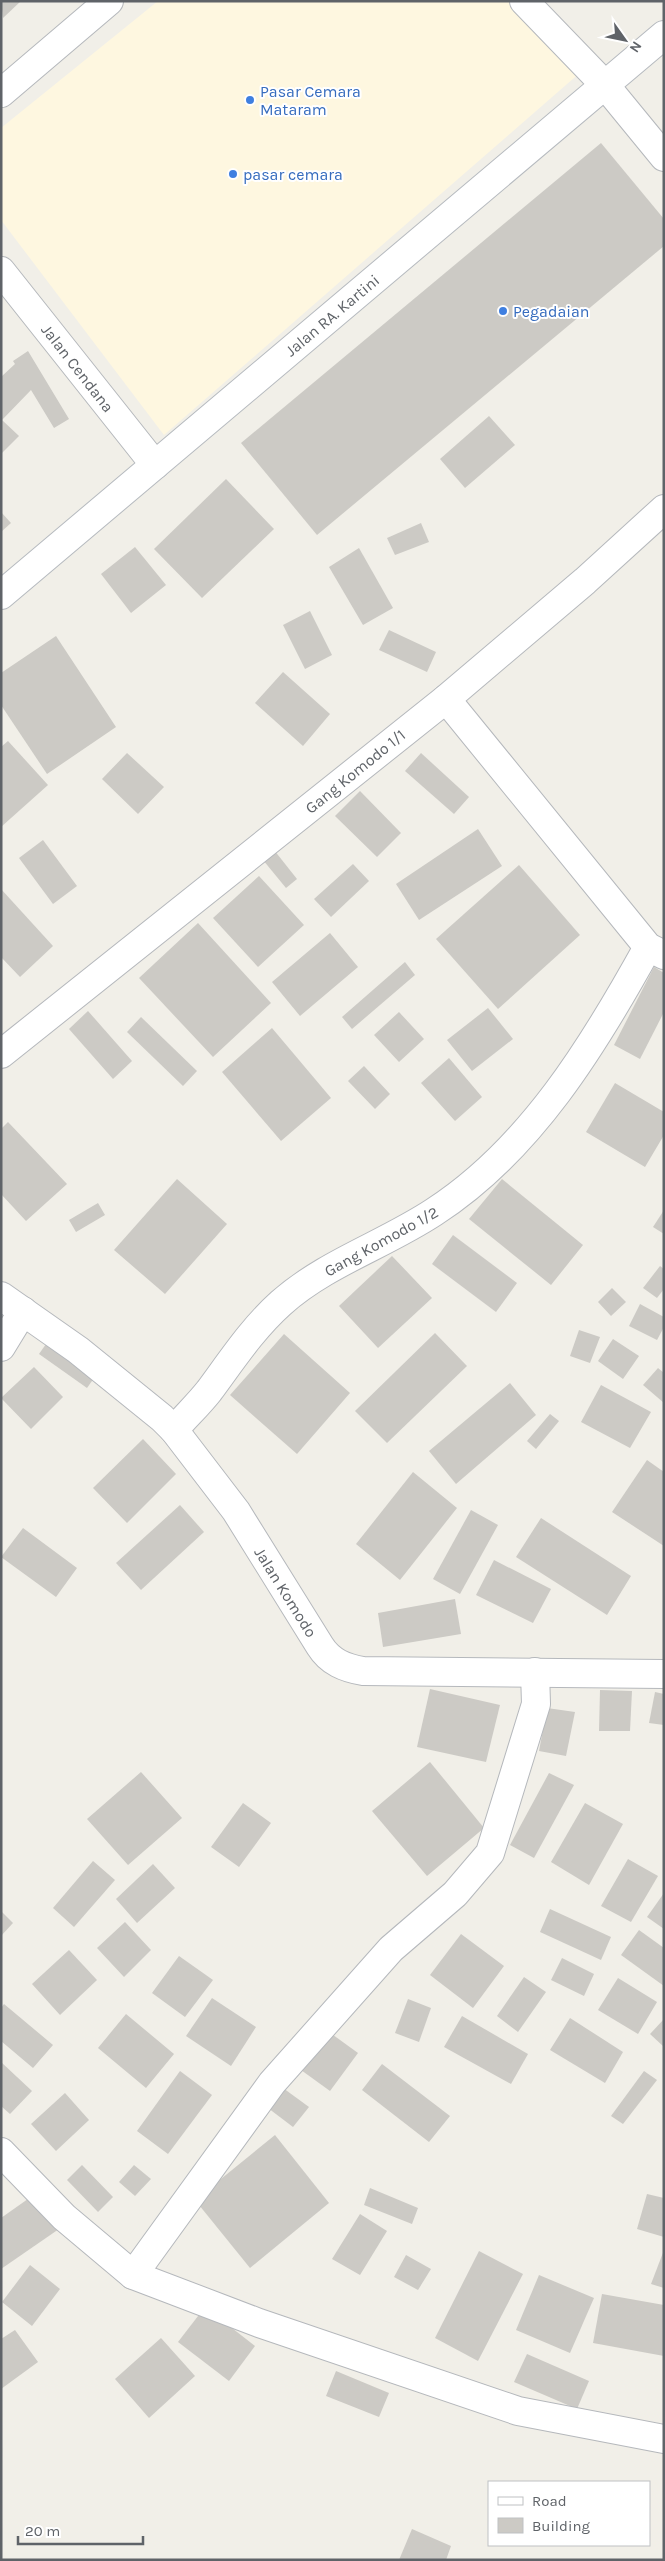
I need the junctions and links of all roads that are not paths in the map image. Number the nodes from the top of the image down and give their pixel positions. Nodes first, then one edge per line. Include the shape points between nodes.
1 (109, 1) edge
2 (524, 1) edge
3 (664, 36) edge
4 (605, 85) junction
5 (1, 93) edge
6 (664, 157) edge
7 (1, 271) edge
8 (155, 465) junction
9 (664, 509) edge
10 (1, 595) edge
11 (446, 699) junction
12 (656, 951) edge
13 (1, 1054) edge
14 (12, 1303) edge
15 (1, 1347) edge
16 (174, 1430) junction
17 (535, 1672) junction
18 (664, 1674) edge
19 (1, 2152) edge
20 (133, 2275) junction
21 (664, 2439) edge

1 - 5 street
2 - 4 street
3 - 4 street, Jalan RA. Kartini
4 - 6 street
4 - 8 street, Jalan RA. Kartini
7 - 8 street, Jalan Cendana
8 - 10 street, Jalan RA. Kartini
9 - 11 street, Gang Komodo 1/1
11 - 12 street
11 - 13 street, Gang Komodo 1/1
12 - 16 street, Gang Komodo 1/2 via 543,1109 504,1154 435,1212 324,1272 282,1303 257,1327 208,1392
14 - 15 street
14 - 16 street, Jalan Komodo via 78,1350
16 - 17 street, Jalan Komodo via 236,1511 331,1659 347,1668 364,1671
17 - 18 street, Jalan Komodo
17 - 20 street via 536,1704 490,1853 455,1894 391,1949 272,2083
19 - 20 street via 64,2218
20 - 21 street via 259,2323 518,2411

